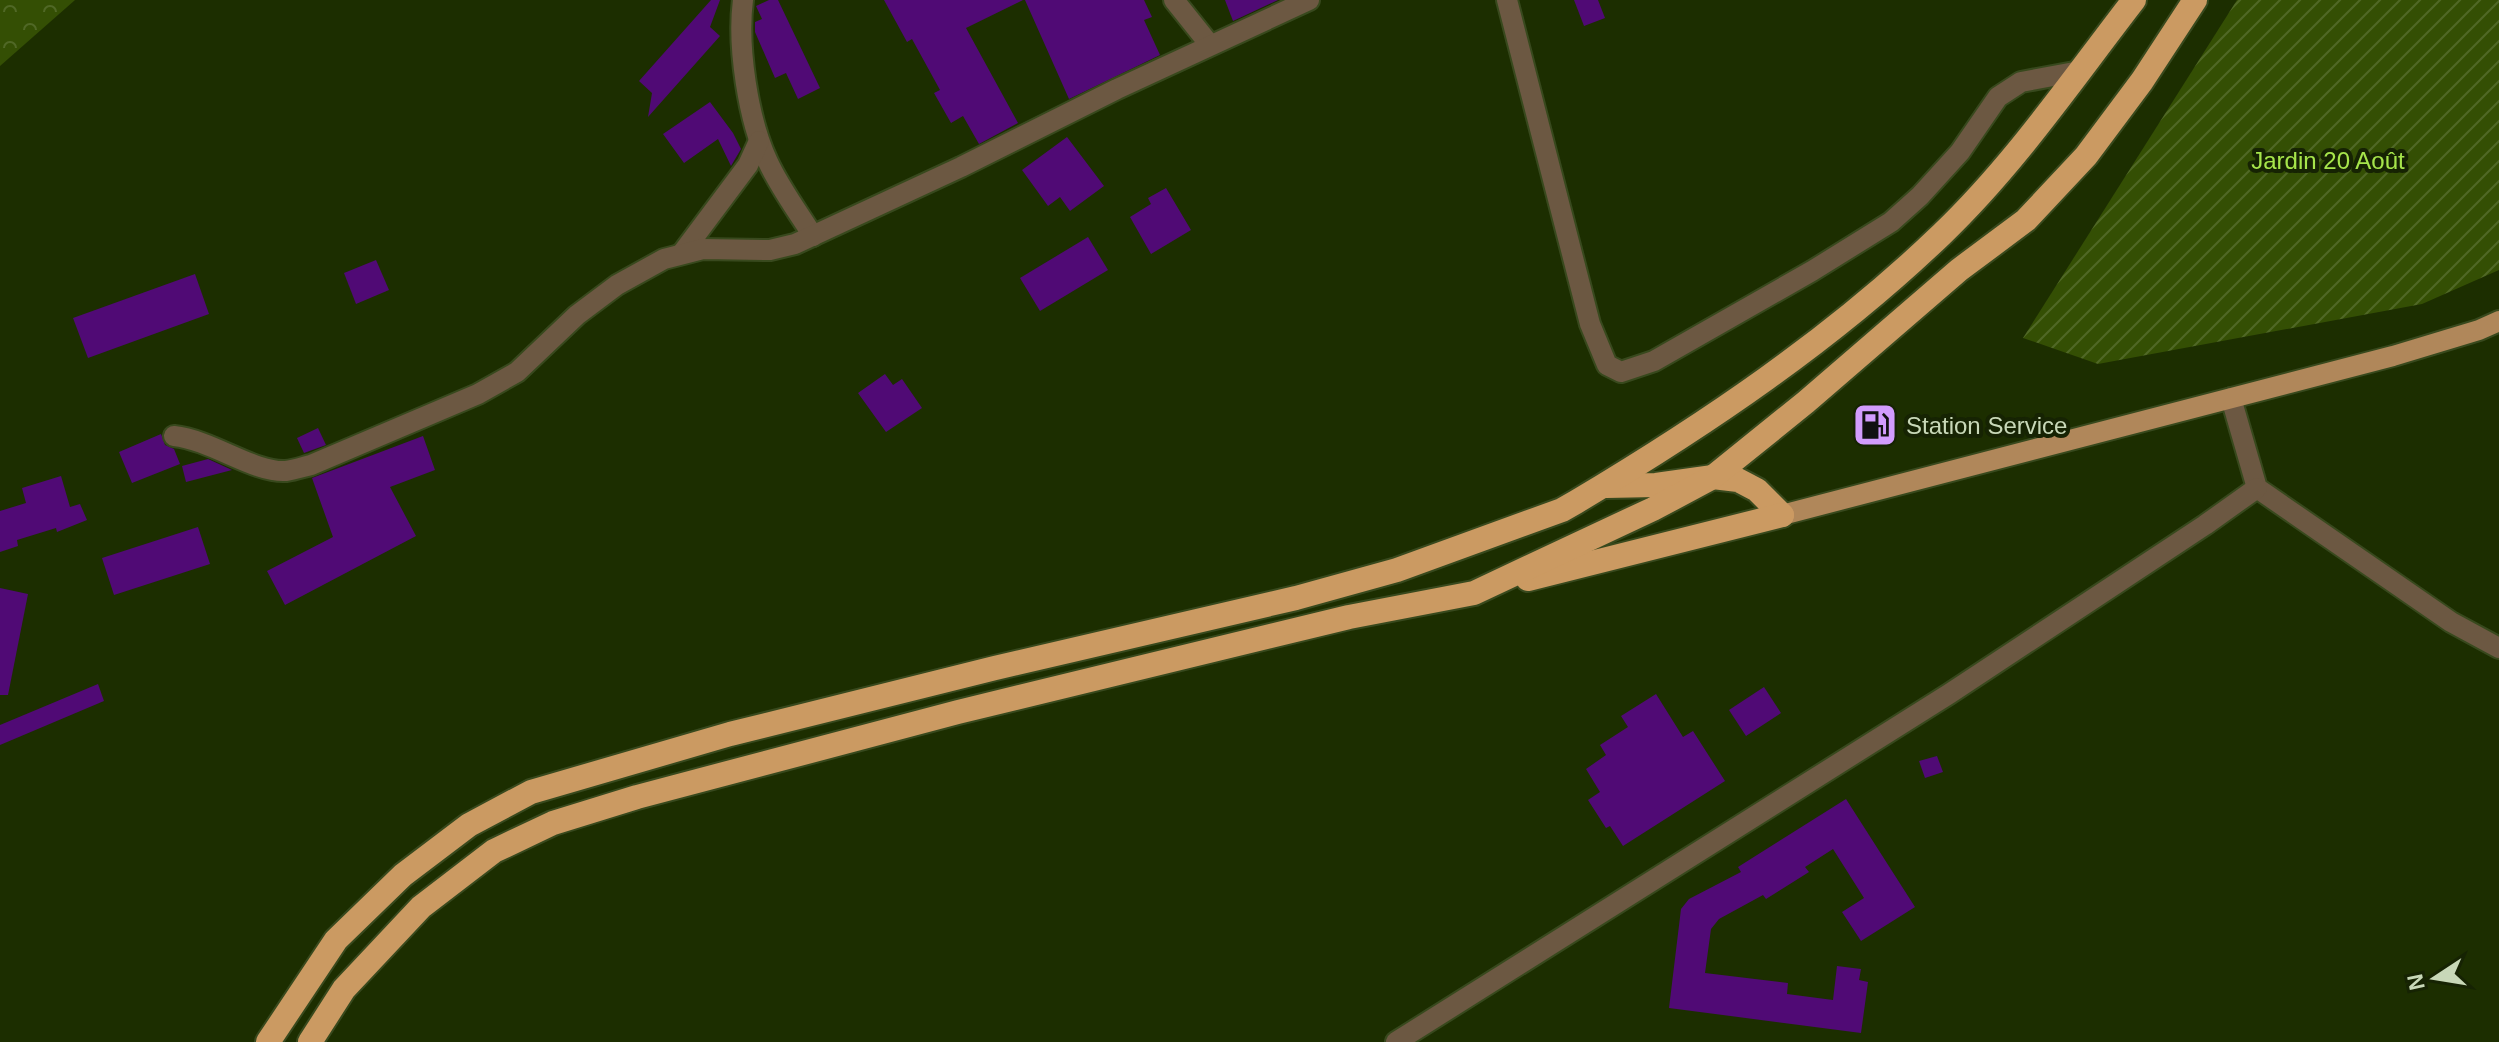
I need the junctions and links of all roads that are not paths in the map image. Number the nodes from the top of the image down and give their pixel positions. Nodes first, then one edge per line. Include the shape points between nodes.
1 (743, 0) edge
2 (1174, 0) edge
3 (1309, 0) edge
4 (1507, 0) edge
5 (2134, 0) edge
6 (2195, 0) edge
7 (1210, 45) junction
8 (2080, 71) junction
9 (759, 141) junction
10 (813, 236) junction
11 (683, 252) junction
12 (2499, 321) edge
13 (2231, 398) junction
14 (174, 436) dead end
15 (1713, 477) junction
16 (1602, 487) junction
17 (2257, 488) junction
18 (1782, 515) junction
19 (1474, 593) junction
20 (2499, 648) edge
21 (268, 1042) edge
22 (310, 1042) edge
23 (1396, 1042) edge

1 - 9 street via 740,32
2 - 7 street
3 - 7 street
4 - 8 street via 1590,324 1607,365 1621,372 1654,361 1891,222 1960,152 1998,97 2021,82
5 - 8 highway
6 - 15 highway via 2086,156 2026,220
7 - 10 street
8 - 16 highway via 2035,132 1942,233 1840,323 1681,439
9 - 10 street
9 - 11 street via 748,165
10 - 11 street via 770,250
11 - 14 street via 617,285 517,372 478,394 311,465 284,471 257,466 193,438
12 - 13 main road via 2393,356
13 - 17 street
13 - 18 main road
15 - 16 highway
15 - 18 highway via 1738,480 1757,490
15 - 19 highway
16 - 21 highway via 1562,510 1397,570 730,734 531,792 469,825 403,875 336,940
17 - 20 street via 2451,622
17 - 23 street via 1936,703
18 - 19 highway
19 - 22 highway via 1349,617 973,708 553,823 494,851 421,907 344,989

